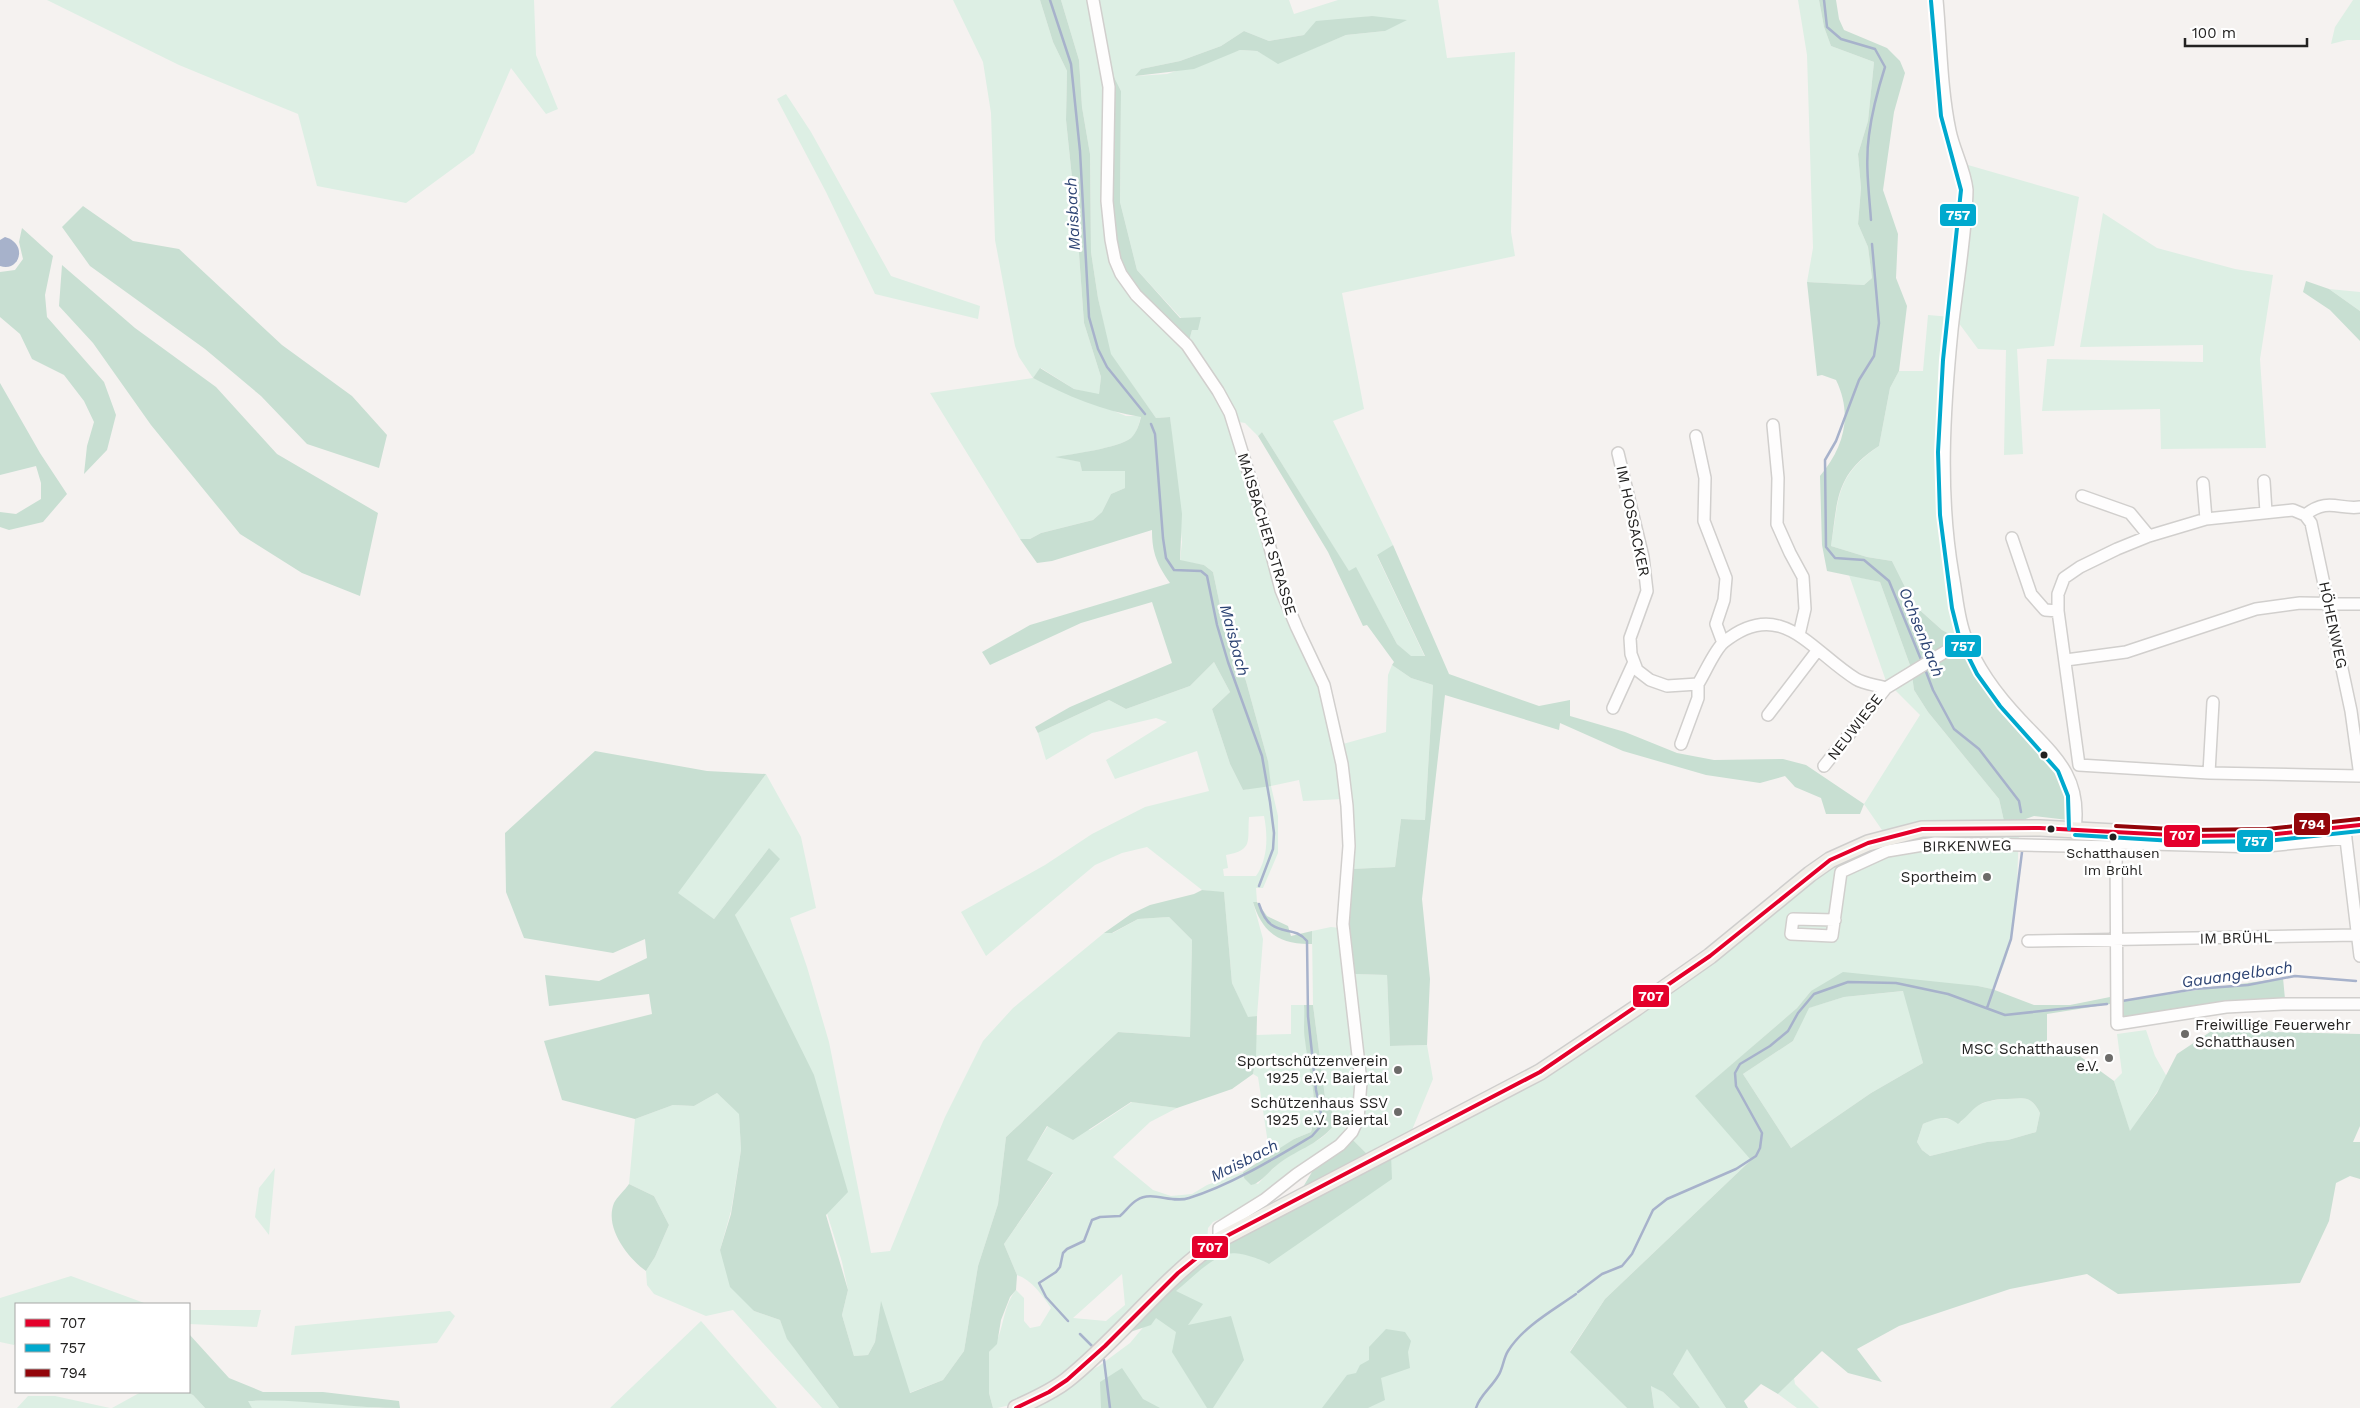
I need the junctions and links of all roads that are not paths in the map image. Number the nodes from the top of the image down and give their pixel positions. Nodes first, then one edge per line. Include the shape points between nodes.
1 (1093, 0) edge
2 (1937, 0) edge
3 (1773, 425) dead end
4 (1696, 436) dead end
5 (1618, 453) dead end
6 (2264, 481) dead end
7 (2203, 483) dead end
8 (2082, 496) dead end
9 (2360, 508) edge
10 (2266, 512) junction
11 (2305, 515) junction
12 (2206, 519) junction
13 (2150, 536) junction
14 (2012, 538) dead end
15 (2328, 604) junction
16 (2360, 604) edge
17 (2058, 611) junction
18 (1799, 635) junction
19 (1966, 638) junction
20 (1723, 643) junction
21 (1816, 651) junction
22 (2066, 660) junction
23 (1634, 662) junction
24 (1698, 684) junction
25 (1886, 688) junction
26 (2213, 702) dead end
27 (1613, 708) dead end
28 (2355, 711) edge
29 (1768, 715) dead end
30 (1681, 744) dead end
31 (2079, 765) junction
32 (1824, 766) dead end
33 (2209, 773) junction
34 (2067, 774) junction
35 (2360, 776) edge
36 (2360, 825) edge
37 (2075, 829) junction
38 (2345, 832) junction
39 (2116, 841) junction
40 (2356, 896) edge
41 (1835, 920) dead end
42 (2357, 935) junction
43 (2115, 940) junction
44 (2028, 941) dead end
45 (2360, 956) edge
46 (2360, 1004) edge
47 (1218, 1240) junction
48 (1016, 1408) edge

1 - 47 street, MAISBACHER STRASSE via 1108,80 1109,228 1115,260 1136,295 1187,346 1230,413 1281,590 1324,684 1342,764 1347,806 1349,846 1343,924 1361,1082 1358,1118 1352,1132 1340,1144 1264,1200 1219,1228
2 - 19 street via 1944,96 1950,133 1967,190 1952,330 1943,460 1948,547
3 - 18 street via 1778,524 1803,577 1805,609
4 - 20 street via 1705,478 1704,521 1726,578 1724,600 1716,624
5 - 23 street, IM HOSSACKER via 1643,557 1647,591 1630,638
6 - 10 street
7 - 12 street
8 - 13 street via 2130,513
9 - 11 street via 2323,506
10 - 11 street via 2293,510
10 - 12 street
11 - 15 street, HÖHENWEG via 2310,523
12 - 13 street
13 - 17 street via 2110,552 2064,578 2058,594
14 - 17 street via 2031,594 2045,610
15 - 16 street
15 - 22 street via 2300,603 2256,609 2126,652
15 - 28 street, HÖHENWEG
17 - 22 street
18 - 20 street via 1774,625 1756,624
18 - 21 street
19 - 25 street
19 - 34 street via 1989,681 2020,719 2049,747
20 - 24 street
21 - 25 street via 1858,681
21 - 29 street
22 - 31 street
23 - 24 street via 1637,670 1650,680 1667,686
23 - 27 street
24 - 30 street via 1698,698
25 - 32 street, NEUWIESE
26 - 33 street
28 - 35 street, HÖHENWEG
31 - 33 street
31 - 34 street
33 - 35 street
34 - 37 street via 2077,807
36 - 38 main road
37 - 39 main road
37 - 47 main road via 1922,829 1868,843 1830,860 1710,956 1540,1072
38 - 39 main road
38 - 40 street
39 - 41 street, BIRKENWEG via 1935,843 1887,851 1841,872
39 - 43 street
40 - 42 street
42 - 43 street, IM BRÜHL
42 - 45 street
43 - 44 street, IM BRÜHL
43 - 46 street via 2117,1024 2226,1007
47 - 48 main road via 1184,1266 1113,1340 1065,1382

